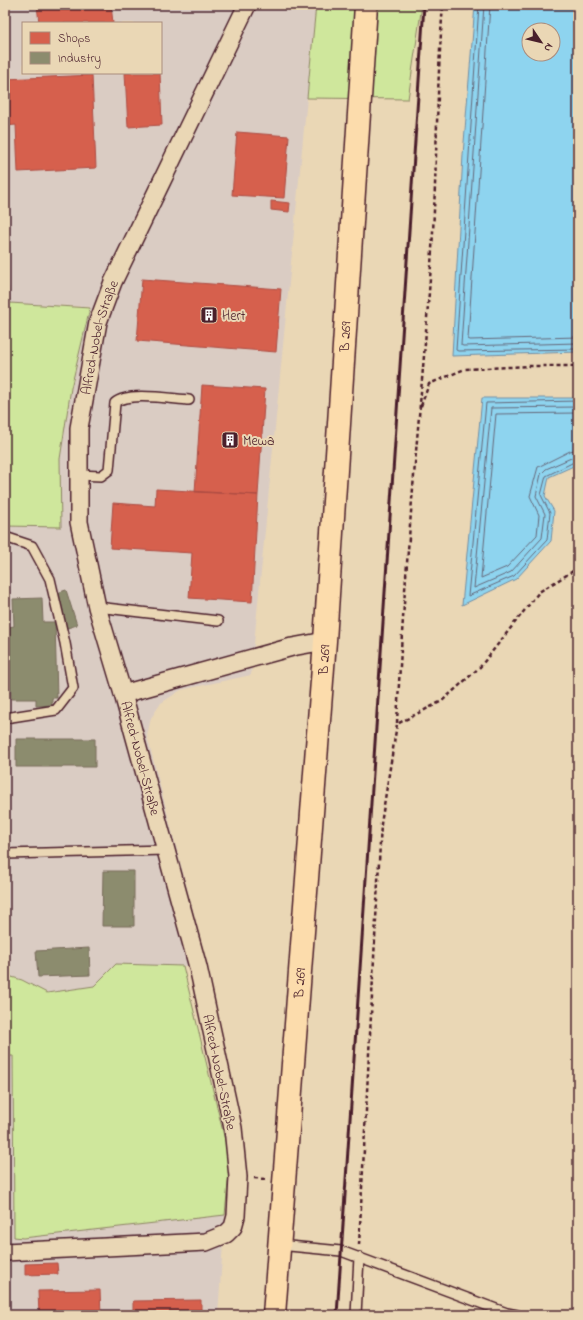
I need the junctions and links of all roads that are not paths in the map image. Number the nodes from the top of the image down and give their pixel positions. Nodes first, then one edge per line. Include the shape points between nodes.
1 (247, 5) edge
2 (366, 5) edge
3 (189, 400) dead end
4 (78, 475) junction
5 (5, 537) edge
6 (97, 607) junction
7 (218, 621) dead end
8 (324, 641) junction
9 (123, 694) junction
10 (5, 718) edge
11 (166, 850) junction
12 (5, 854) edge
13 (279, 1245) junction
14 (5, 1252) edge
15 (359, 1257) junction
16 (274, 1315) edge
17 (356, 1315) edge
18 (517, 1315) edge

1 - 4 street, Alfred-Nobel-Straße via 113,282 98,322 79,428
2 - 8 main road, B 269 / B 269
3 - 4 lane via 131,397 118,400 115,403 109,470 102,476
4 - 6 street, Alfred-Nobel-Straße via 79,522
5 - 10 lane via 32,546 50,579 73,688 56,710
6 - 7 lane
6 - 9 street, Alfred-Nobel-Straße
8 - 9 street, Alfred-Nobel-Straße via 292,647
8 - 13 main road, B 269 / B 269
9 - 11 street, Alfred-Nobel-Straße
11 - 12 lane
11 - 14 street, Alfred-Nobel-Straße via 200,975 233,1128 238,1177 236,1216 232,1227 226,1234 206,1242
13 - 15 lane via 341,1251
13 - 16 main road, B 269 / B 269
15 - 17 lane
15 - 18 lane

